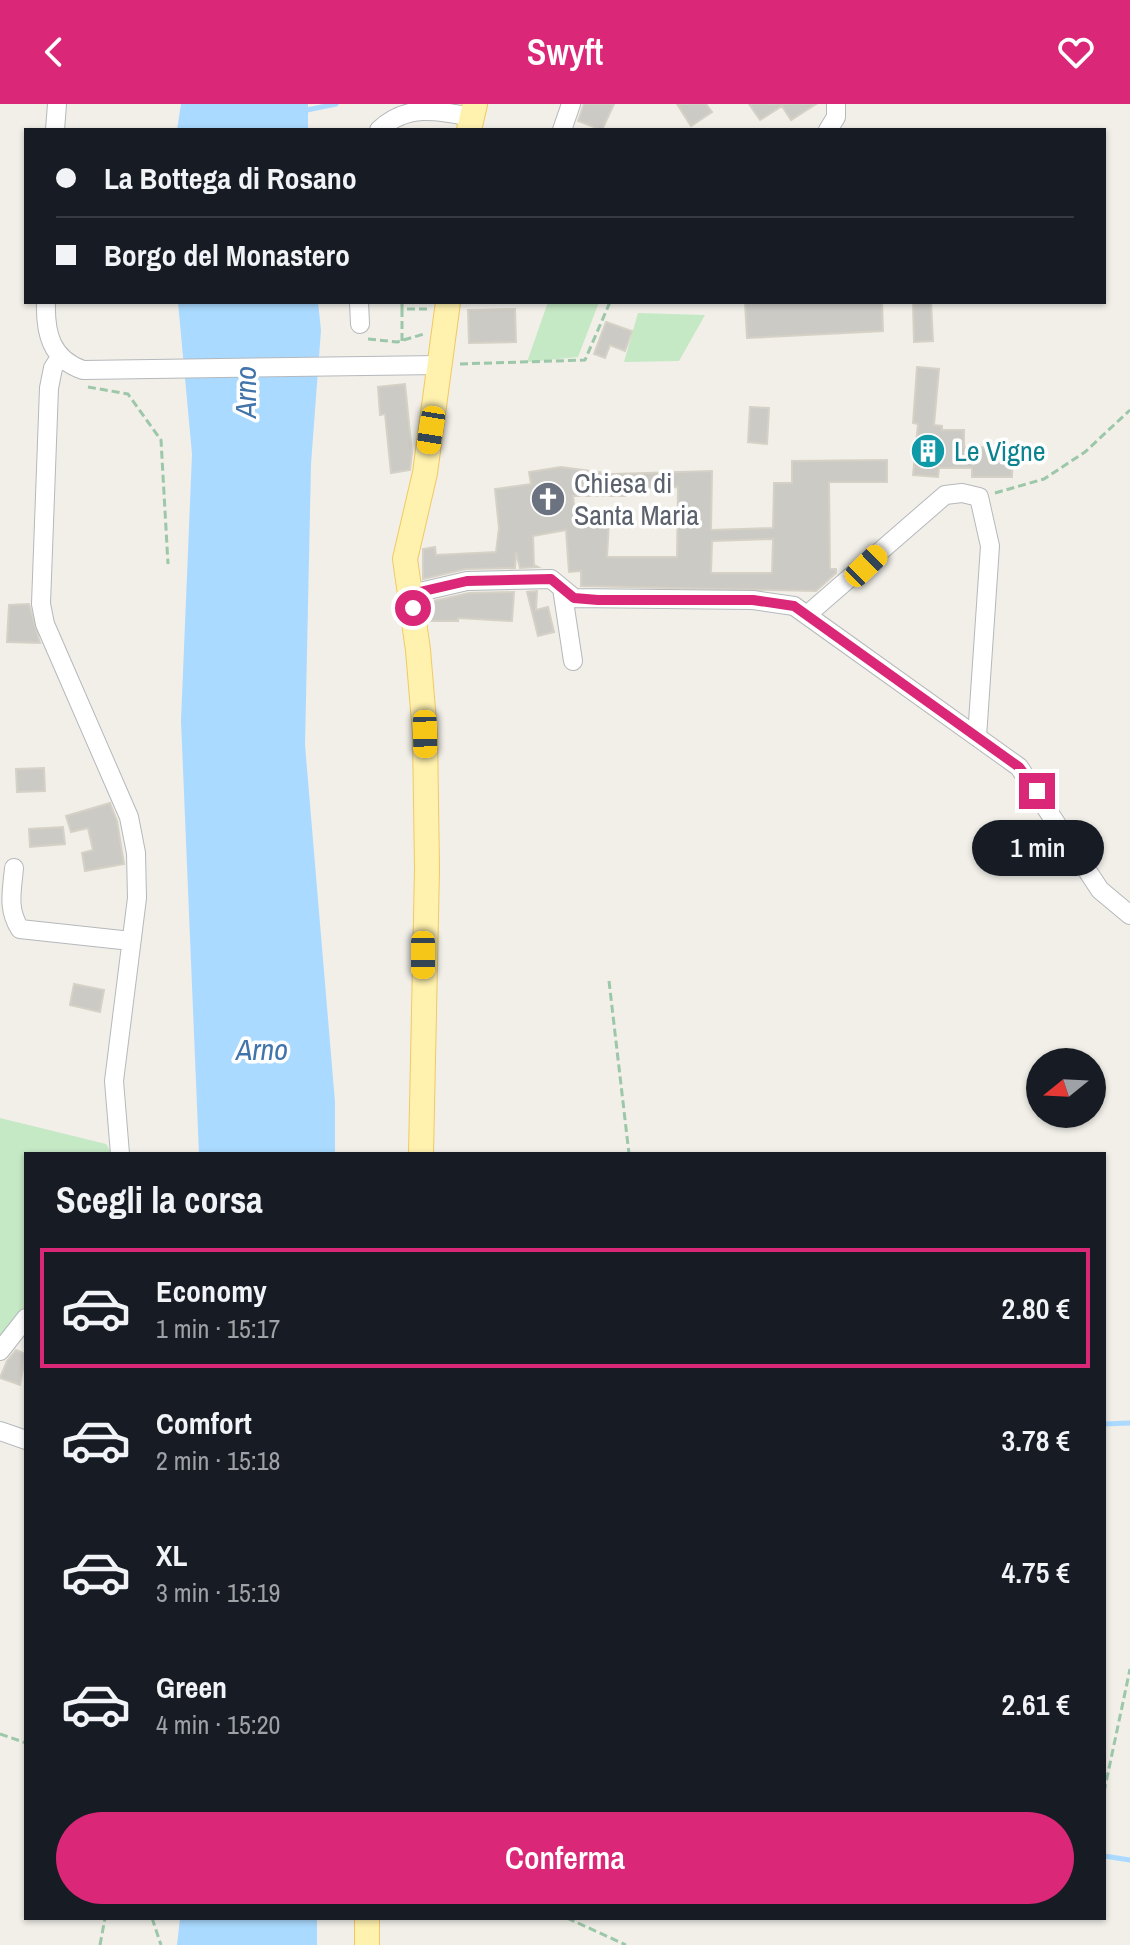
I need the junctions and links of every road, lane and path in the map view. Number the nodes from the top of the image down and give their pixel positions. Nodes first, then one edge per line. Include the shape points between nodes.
1 (57, 104) edge
2 (571, 104) edge
3 (840, 105) edge
4 (472, 117) edge
5 (55, 128) edge
6 (382, 128) edge
7 (563, 128) edge
8 (829, 128) edge
9 (46, 304) edge
10 (359, 304) edge
11 (402, 304) edge
12 (609, 304) edge
13 (447, 305) edge
14 (402, 309) junction
15 (364, 326) joint
16 (427, 332) dead end
17 (402, 341) junction
18 (60, 357) junction
19 (440, 365) junction
20 (83, 387) dead end
21 (1130, 410) edge
22 (979, 497) junction
23 (168, 564) dead end
24 (562, 588) junction
25 (411, 594) junction
26 (808, 614) junction
27 (573, 661) dead end
28 (977, 737) junction
29 (14, 868) dead end
30 (1130, 915) edge
31 (131, 941) junction
32 (609, 981) dead end
33 (120, 1152) edge
34 (421, 1152) edge
35 (629, 1152) edge
36 (24, 1321) edge
37 (0, 1351) edge
38 (0, 1431) edge
39 (24, 1439) edge
40 (1130, 1669) edge
41 (0, 1734) edge
42 (24, 1742) edge
43 (1106, 1783) edge
44 (105, 1920) edge
45 (153, 1920) edge
46 (367, 1920) edge
47 (571, 1920) edge
48 (100, 1945) edge
49 (161, 1945) edge
50 (367, 1945) edge
51 (626, 1945) edge

1 - 5 street
2 - 7 street
3 - 8 street
4 - 6 street via 427,108 403,114
9 - 18 street via 47,334
10 - 15 street
11 - 14 path
12 - 19 path via 585,360
13 - 14 path
13 - 19 main road
14 - 17 path
15 - 17 path via 368,342
16 - 17 path
18 - 19 street via 83,370
18 - 31 street via 49,388 41,604 129,817 136,883
19 - 25 main road via 425,473 405,551
20 - 23 path via 128,394 161,440
21 - 22 path via 1085,452 1044,479
22 - 26 street via 945,495
22 - 28 street via 990,546
24 - 25 street via 551,579 479,580
24 - 26 street via 574,598 753,600 794,606
24 - 27 street
25 - 34 main road via 425,734
26 - 28 street
28 - 30 street via 1019,767 1100,890
29 - 31 street via 10,902 20,929
31 - 33 street via 114,1081
32 - 35 path
36 - 37 street
38 - 39 street
40 - 43 path
41 - 42 path
44 - 48 path
45 - 49 path
46 - 50 main road
47 - 51 path

